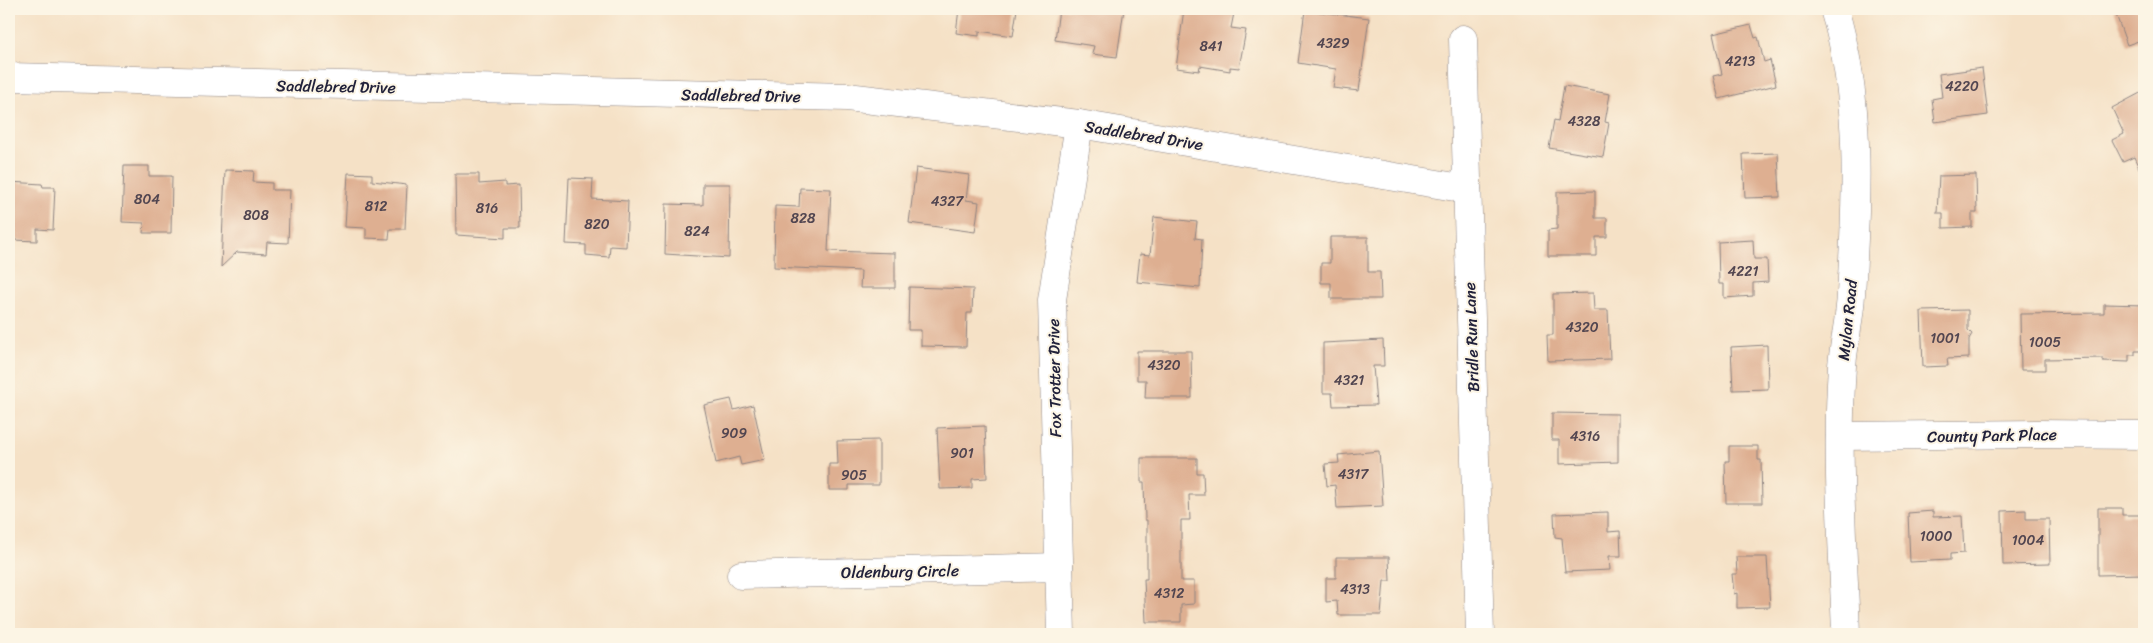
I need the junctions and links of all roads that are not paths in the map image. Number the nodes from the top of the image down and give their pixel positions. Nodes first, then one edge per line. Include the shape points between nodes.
1 (1834, 9) edge
2 (1464, 39) dead end
3 (9, 77) edge
4 (1079, 124) junction
5 (1467, 189) junction
6 (2144, 435) edge
7 (1840, 436) junction
8 (1059, 567) junction
9 (741, 575) dead end
10 (1061, 634) edge
11 (1480, 634) edge
12 (1846, 634) edge

1 - 7 street, Mylan Road via 1844,42 1852,101 1854,180 1851,296 1842,364
2 - 5 street, Bridle Run Lane
3 - 4 street, Saddlebred Drive via 847,97
4 - 5 street, Saddlebred Drive
4 - 8 street, Fox Trotter Drive via 1052,300
5 - 11 street, Bridle Run Lane
6 - 7 street, County Park Place
7 - 12 street, Mylan Road
8 - 9 street, Oldenburg Circle
8 - 10 street, Fox Trotter Drive

